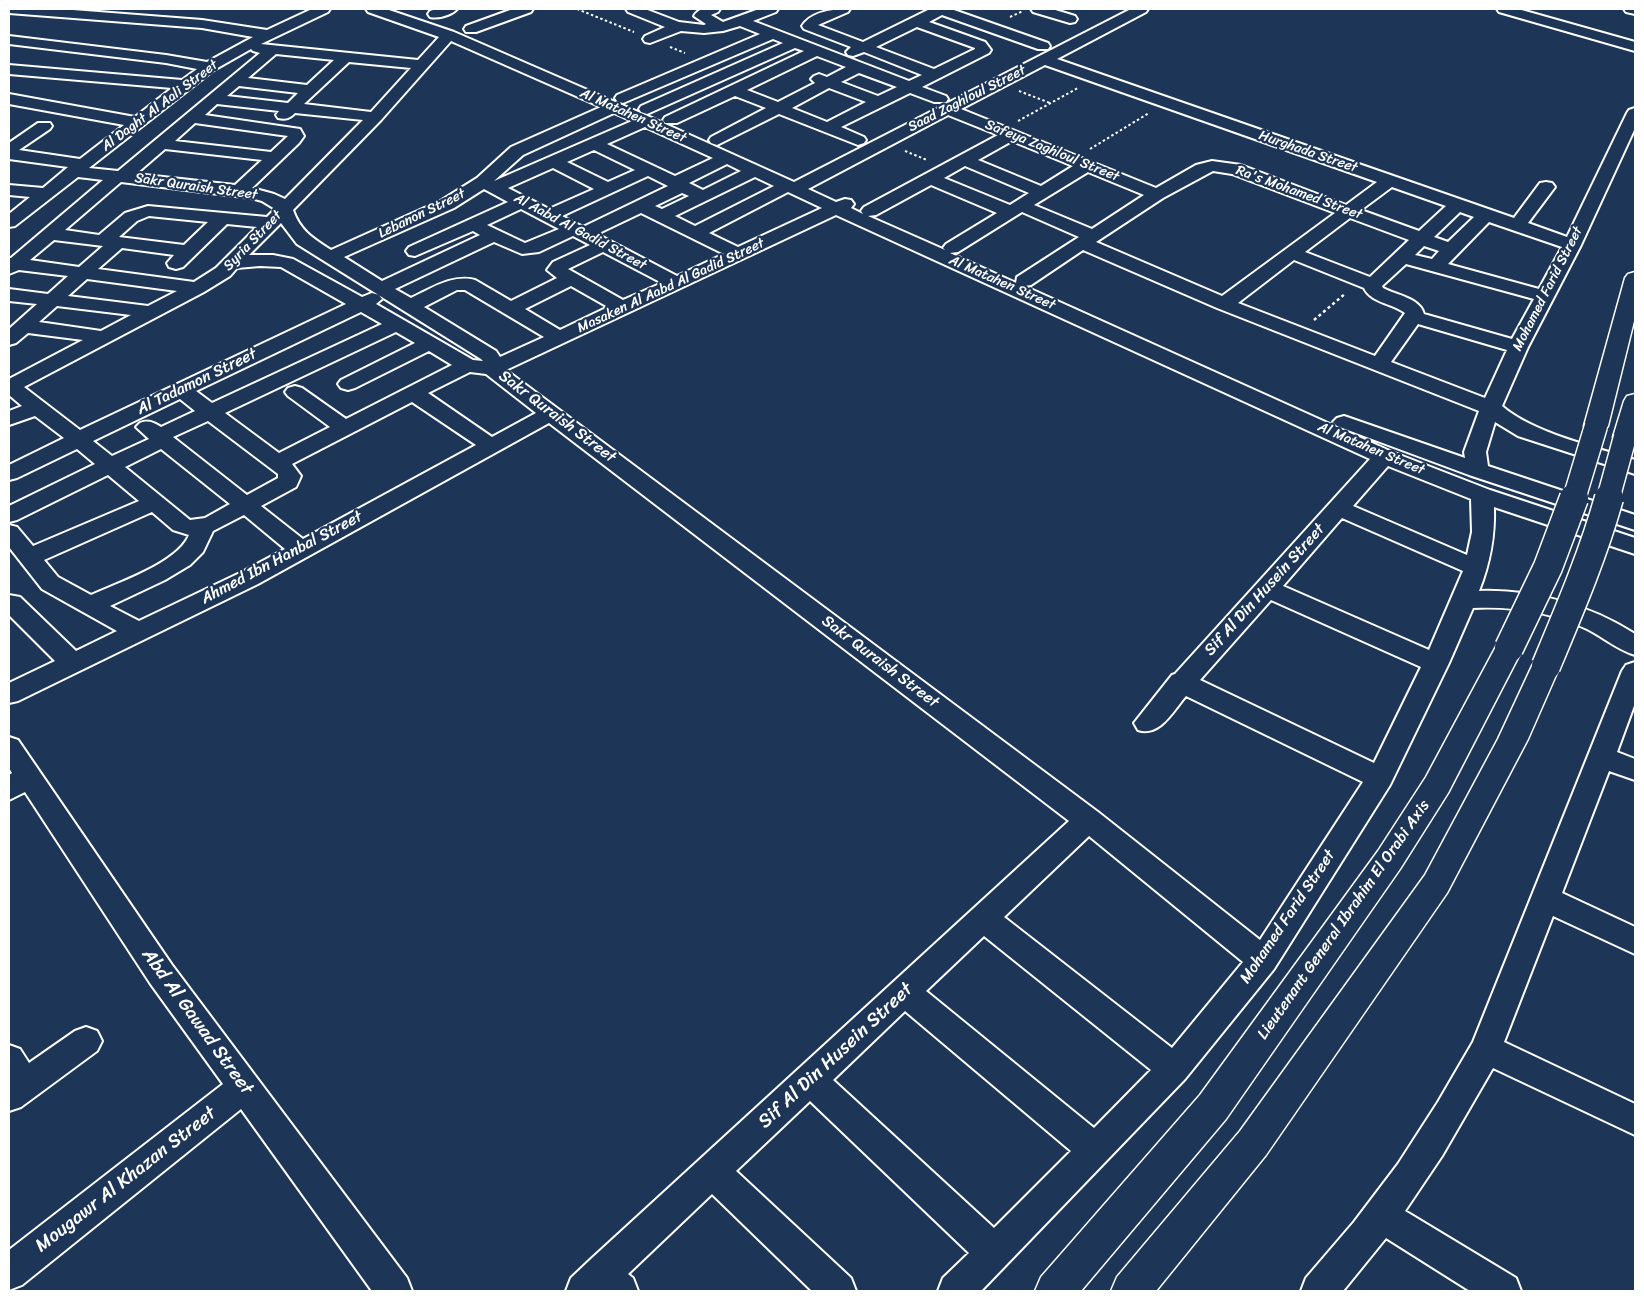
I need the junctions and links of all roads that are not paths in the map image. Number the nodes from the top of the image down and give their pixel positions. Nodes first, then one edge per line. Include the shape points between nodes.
1 (9, 9) edge
2 (323, 9) edge
3 (373, 9) edge
4 (526, 9) edge
5 (633, 9) edge
6 (713, 9) edge
7 (771, 9) edge
8 (843, 9) edge
9 (941, 9) edge
10 (1038, 9) edge
11 (1116, 9) edge
12 (1141, 9) edge
13 (1504, 9) edge
14 (1510, 9) edge
15 (1631, 9) edge
16 (1635, 10) edge
17 (437, 11) edge
18 (1070, 19) dead end
19 (740, 22) junction
20 (916, 22) junction
21 (723, 26) junction
22 (686, 28) junction
23 (460, 32) junction
24 (772, 34) junction
25 (1635, 34) edge
26 (650, 39) dead end
27 (9, 40) edge
28 (271, 42) junction
29 (794, 43) junction
30 (863, 47) junction
31 (1635, 47) edge
32 (731, 51) junction
33 (817, 51) junction
34 (1043, 53) junction
35 (346, 57) junction
36 (837, 59) junction
37 (421, 65) junction
38 (786, 66) junction
39 (209, 67) junction
40 (858, 67) junction
41 (9, 69) edge
42 (935, 75) junction
43 (673, 77) junction
44 (760, 78) junction
45 (235, 82) junction
46 (829, 83) junction
47 (184, 84) junction
48 (696, 87) junction
49 (909, 87) junction
50 (311, 90) junction
51 (727, 93) junction
52 (803, 96) junction
53 (9, 98) edge
54 (214, 99) junction
55 (618, 102) junction
56 (878, 102) junction
57 (819, 103) dead end
58 (943, 104) junction
59 (291, 108) junction
60 (779, 108) junction
61 (835, 109) dead end
62 (1635, 113) edge
63 (647, 115) junction
64 (851, 116) junction
65 (375, 117) junction
66 (192, 118) junction
67 (671, 120) junction
68 (136, 122) junction
69 (44, 126) dead end
70 (270, 128) junction
71 (827, 128) junction
72 (1006, 133) junction
73 (717, 140) junction
74 (858, 140) junction
75 (162, 144) junction
76 (594, 144) junction
77 (9, 152) edge
78 (275, 157) junction
79 (727, 158) junction
80 (964, 160) junction
81 (554, 162) junction
82 (1080, 162) junction
83 (77, 168) junction
84 (648, 170) junction
85 (754, 171) junction
86 (120, 177) junction
87 (930, 178) junction
88 (1389, 181) junction
89 (792, 182) junction
90 (489, 185) junction
91 (679, 185) junction
92 (1546, 187) dead end
93 (608, 189) junction
94 (9, 190) edge
95 (239, 191) junction
96 (44, 193) junction
97 (1043, 193) junction
98 (1157, 194) junction
99 (703, 196) junction
100 (522, 202) junction
101 (843, 205) junction
102 (1457, 205) junction
103 (641, 206) junction
104 (284, 208) junction
105 (1016, 209) junction
106 (870, 211) junction
107 (1348, 211) junction
108 (549, 216) junction
109 (662, 216) junction
110 (1486, 216) junction
111 (223, 218) junction
112 (9, 222) edge
113 (270, 223) junction
114 (474, 224) junction
115 (601, 225) junction
116 (1516, 226) junction
117 (578, 231) junction
118 (383, 233) junction
119 (695, 233) junction
120 (50, 234) junction
121 (494, 235) junction
122 (625, 238) dead end
123 (1087, 239) junction
124 (1422, 239) junction
125 (111, 241) junction
126 (603, 244) junction
127 (1572, 245) junction
128 (952, 248) junction
129 (1452, 250) junction
130 (188, 251) junction
131 (415, 251) junction
132 (1292, 253) junction
133 (738, 254) junction
134 (330, 257) junction
135 (1403, 257) junction
136 (233, 263) junction
137 (435, 263) junction
138 (11, 266) edge
139 (1436, 266) junction
140 (83, 273) junction
141 (1635, 278) edge
142 (570, 279) junction
143 (1024, 281) junction
144 (156, 282) junction
145 (677, 283) junction
146 (1368, 283) junction
147 (197, 288) junction
148 (383, 290) junction
149 (9, 295) edge
150 (1545, 296) junction
151 (52, 300) junction
152 (361, 304) junction
153 (1224, 304) junction
154 (410, 306) junction
155 (623, 308) junction
156 (510, 309) junction
157 (151, 312) junction
158 (1414, 316) junction
159 (397, 324) junction
160 (13, 334) edge
161 (103, 337) junction
162 (560, 338) junction
163 (430, 344) junction
164 (1518, 347) junction
165 (316, 362) junction
166 (1379, 364) junction
167 (467, 365) junction
168 (492, 369) junction
169 (348, 384) junction
170 (10, 386) edge
171 (181, 390) junction
172 (295, 392) dead end
173 (413, 393) junction
174 (1635, 401) edge
175 (37, 407) junction
176 (384, 408) junction
177 (1491, 408) junction
178 (210, 412) junction
179 (551, 413) junction
180 (131, 414) junction
181 (9, 420) edge
182 (345, 428) junction
183 (161, 438) junction
184 (78, 439) junction
185 (492, 446) junction
186 (1384, 457) junction
187 (277, 463) junction
188 (110, 466) junction
189 (1635, 467) edge
190 (9, 473) edge
191 (1480, 482) junction
192 (154, 503) junction
193 (246, 505) junction
194 (1340, 508) junction
195 (9, 515) edge
196 (1635, 523) edge
197 (202, 528) junction
198 (9, 532) edge
199 (1635, 546) edge
200 (301, 550) junction
201 (29, 557) junction
202 (1476, 568) junction
203 (1266, 588) junction
204 (1464, 600) junction
205 (11, 602) dead end
206 (90, 605) junction
207 (138, 632) junction
208 (1635, 646) edge
209 (72, 663) junction
210 (1436, 663) junction
211 (1635, 671) edge
212 (1181, 682) junction
213 (9, 694) edge
214 (1147, 723) dead end
215 (9, 747) edge
216 (1602, 757) junction
217 (1635, 770) edge
218 (1380, 778) junction
219 (18, 782) edge
220 (1088, 820) junction
221 (1546, 899) junction
222 (983, 918) junction
223 (1635, 941) edge
224 (1263, 960) junction
225 (904, 992) junction
226 (86, 1041) dead end
227 (1486, 1049) junction
228 (1174, 1069) junction
229 (14, 1080) edge
230 (810, 1080) junction
231 (244, 1087) junction
232 (1635, 1120) edge
233 (1095, 1150) junction
234 (712, 1171) junction
235 (1382, 1216) junction
236 (994, 1252) junction
237 (9, 1272) edge
238 (602, 1285) edge
239 (394, 1291) edge
240 (838, 1291) edge
241 (956, 1291) edge
242 (1055, 1291) edge
243 (1131, 1291) edge
244 (1319, 1291) edge
245 (1503, 1291) edge

1 - 28 street via 202,24
2 - 28 street, Al Daght Al Aali Street
3 - 23 street, Al Matahen Street
4 - 23 street
5 - 22 street
6 - 21 street via 701,16
7 - 19 street
8 - 30 street via 809,26
9 - 20 street
9 - 34 street, Hurghada Street
10 - 18 street
11 - 34 street, Saad Zaghloul Street
12 - 34 street, Saad Zaghloul Street
13 - 31 street
14 - 25 street
15 - 16 street
17 - 23 street, Al Matahen Street
19 - 21 street
19 - 24 street, Safeya Zaghloul Street
20 - 30 street
20 - 42 street via 983,47 982,52
21 - 22 street
22 - 26 street
22 - 32 street via 702,39
23 - 37 street, Syria Street
23 - 55 street, Al Matahen Street
24 - 29 street, Safeya Zaghloul Street
24 - 32 street, Lebanon Street
27 - 39 street
28 - 35 street
28 - 39 street, Al Daght Al Aali Street via 245,46
28 - 45 street
29 - 33 street, Safeya Zaghloul Street
29 - 48 street
30 - 36 street
30 - 42 street
32 - 43 street, Lebanon Street
33 - 36 street, Safeya Zaghloul Street
33 - 38 street
34 - 58 street, Saad Zaghloul Street
34 - 58 street, Saad Zaghloul Street via 997,83
34 - 88 street, Hurghada Street via 1096,78
35 - 37 street
35 - 50 street
36 - 40 street, Safeya Zaghloul Street
37 - 65 street, Syria Street
38 - 44 street
38 - 46 street
39 - 47 street, Al Daght Al Aali Street
40 - 46 street
40 - 49 street, Safeya Zaghloul Street
41 - 47 street
42 - 49 street
43 - 48 street
43 - 55 street, Lebanon Street
44 - 51 street
44 - 52 street
45 - 50 street
45 - 54 street
46 - 52 street
46 - 56 street
47 - 68 street, Al Daght Al Aali Street
48 - 51 street
48 - 63 street
49 - 56 street
49 - 58 street, Safeya Zaghloul Street
50 - 59 street
51 - 60 street
51 - 67 street
52 - 57 street
52 - 60 street
53 - 68 street
54 - 59 street
54 - 66 street
55 - 63 street, Al Matahen Street
55 - 90 street, Lebanon Street via 517,151 504,161
56 - 64 street
58 - 72 street, Safeya Zaghloul Street
58 - 74 street, Saad Zaghloul Street
58 - 89 street, Saad Zaghloul Street via 884,142
59 - 65 street
59 - 70 street
60 - 71 street
60 - 73 street
61 - 64 street
62 - 127 street, Mohamed Farid Street
63 - 67 street, Al Matahen Street
63 - 76 street
63 - 79 street, Al Matahen Street
64 - 71 street
65 - 104 street, Syria Street
66 - 70 street
66 - 75 street
67 - 73 street, Al Matahen Street
68 - 83 street, Al Daght Al Aali Street
69 - 77 street
70 - 78 street via 288,130 296,136
71 - 74 street
72 - 80 street
72 - 82 street, Safeya Zaghloul Street
73 - 89 street, Al Matahen Street
74 - 89 street, Saad Zaghloul Street
75 - 78 street
75 - 86 street
76 - 81 street
76 - 84 street
77 - 83 street, Sakr Quraish Street
78 - 95 street
79 - 85 street, Al Matahen Street
79 - 91 street
80 - 87 street
80 - 97 street
81 - 90 street
81 - 93 street
82 - 97 street
82 - 98 street, Safeya Zaghloul Street
83 - 86 street, Sakr Quraish Street
83 - 96 street, Al Daght Al Aali Street
84 - 91 street
84 - 93 street
85 - 89 street, Al Matahen Street
85 - 99 street
86 - 95 street, Sakr Quraish Street
86 - 120 street
87 - 105 street
87 - 106 street
88 - 102 street, Hurghada Street
88 - 107 street
89 - 101 street, Al Matahen Street
89 - 119 street
90 - 100 street, Al Aabd Al Gadid Street
90 - 118 street, Lebanon Street
91 - 99 street
91 - 103 street
92 - 116 street
93 - 108 street
94 - 96 street
95 - 104 street, Sakr Quraish Street via 274,200
96 - 112 street, Al Daght Al Aali Street
97 - 105 street
98 - 107 street, Ra's Mohamed Street via 1202,168 1224,166
98 - 123 street, Ra's Mohamed Street
99 - 109 street
100 - 108 street, Al Aabd Al Gadid Street
100 - 114 street
101 - 106 street, Al Matahen Street
101 - 133 street, Masaken Al Aabd Al Gadid Street
101 - 186 street, Al Matahen Street
102 - 110 street, Hurghada Street
102 - 124 street
103 - 109 street
103 - 115 street
104 - 113 street, Syria Street
104 - 134 street, Sakr Quraish Street via 287,219 303,240
105 - 123 street
105 - 128 street
106 - 128 street, Al Matahen Street
107 - 124 street, Ra's Mohamed Street
107 - 132 street
108 - 117 street, Al Aabd Al Gadid Street
109 - 119 street
110 - 116 street, Hurghada Street
110 - 129 street
111 - 113 street
111 - 125 street via 148,210 131,217
111 - 130 street
113 - 136 street, Syria Street
114 - 121 street
114 - 131 street
115 - 117 street
115 - 122 street
116 - 127 street, Hurghada Street
117 - 121 street via 528,249 517,248
117 - 126 street, Al Aabd Al Gadid Street
118 - 131 street
118 - 134 street, Lebanon Street
119 - 133 street
120 - 125 street
120 - 138 street
121 - 137 street, Al Tadamon Street
123 - 143 street, Ra's Mohamed Street
123 - 153 street
124 - 129 street, Ra's Mohamed Street
124 - 135 street
125 - 130 street
125 - 140 street
126 - 142 street via 557,268 558,273
126 - 145 street, Al Aabd Al Gadid Street
127 - 150 street, Mohamed Farid Street
128 - 143 street, Al Matahen Street
129 - 139 street
130 - 144 street
131 - 137 street
132 - 146 street
132 - 153 street
133 - 145 street, Masaken Al Aabd Al Gadid Street
134 - 148 street, Sakr Quraish Street
135 - 139 street
135 - 146 street
136 - 147 street, Syria Street
136 - 152 street, Sakr Quraish Street via 252,260 286,263
137 - 148 street, Al Tadamon Street
138 - 140 street
139 - 150 street
140 - 144 street
140 - 151 street
141 - 242 main road, Lieutenant General Ibrahim El Orabi Axis, bridge via 1586,466 1555,553 1437,785 1389,860 1213,1106
142 - 155 street
142 - 156 street
143 - 191 street, Al Matahen Street
144 - 147 street
145 - 155 street, Masaken Al Aabd Al Gadid Street
146 - 158 street via 1375,292 1410,306
147 - 157 street, Syria Street
148 - 152 street, Al Tadamon Street
148 - 154 street, Sakr Quraish Street
149 - 151 street
150 - 164 street, Mohamed Farid Street
151 - 157 street
151 - 160 street
152 - 159 street, Sakr Quraish Street
152 - 171 street, Al Tadamon Street
153 - 166 street
154 - 156 street via 454,285 468,284
154 - 168 street, Sakr Quraish Street via 489,355 494,364
155 - 162 street, Masaken Al Aabd Al Gadid Street
156 - 162 street
157 - 161 street, Syria Street
158 - 164 street
158 - 166 street
159 - 163 street, Sakr Quraish Street
159 - 165 street
160 - 161 street
161 - 170 street, Syria Street
162 - 168 street, Masaken Al Aabd Al Gadid Street
163 - 167 street, Sakr Quraish Street
163 - 169 street
164 - 177 street, Mohamed Farid Street
165 - 169 street
165 - 178 street
166 - 177 street
167 - 168 street, Sakr Quraish Street
167 - 173 street
168 - 179 street, Sakr Quraish Street
169 - 176 street
170 - 175 street
171 - 178 street
171 - 180 street, Al Tadamon Street
172 - 182 street
173 - 176 street
173 - 185 street
174 - 243 main road, bridge via 1602,522 1569,612 1513,739 1436,884 1253,1143
175 - 181 street
175 - 184 street
176 - 182 street
177 - 189 street via 1506,421 1526,431
177 - 191 street, Mohamed Farid Street via 1475,452
178 - 183 street
178 - 187 street
179 - 185 street, Ahmed Ibn Hanbal Street
179 - 220 street, Sakr Quraish Street
180 - 183 street
180 - 184 street, Al Tadamon Street
182 - 187 street
183 - 188 street
183 - 193 street
184 - 188 street
184 - 190 street, Al Tadamon Street
185 - 200 street, Ahmed Ibn Hanbal Street
186 - 191 street, Al Matahen Street
186 - 194 street, Sif Al Din Husein Street
187 - 193 street via 288,471 288,482
188 - 192 street
188 - 195 street
191 - 196 street, Al Matahen Street
191 - 199 street, Al Matahen Street
191 - 202 street, Mohamed Farid Street via 1483,532
192 - 197 street via 181,525 189,529
192 - 201 street
193 - 197 street
193 - 200 street
194 - 202 street
194 - 203 street, Sif Al Din Husein Street
197 - 206 street via 199,540 177,563
198 - 201 street
200 - 207 street, Ahmed Ibn Hanbal Street
201 - 206 street via 50,583
202 - 204 street, Mohamed Farid Street
203 - 210 street
203 - 212 street, Sif Al Din Husein Street
204 - 208 street via 1499,599 1555,608 1593,622
204 - 210 street, Mohamed Farid Street
205 - 209 street
206 - 207 street
207 - 209 street, Ahmed Ibn Hanbal Street
209 - 213 street, Ahmed Ibn Hanbal Street
210 - 218 street, Mohamed Farid Street
211 - 216 street
212 - 214 street, Sif Al Din Husein Street
212 - 218 street
215 - 219 street, Abd Al Gawad Street
216 - 217 street
216 - 221 street
218 - 224 street, Mohamed Farid Street
219 - 231 street, Abd Al Gawad Street
220 - 222 street, Sif Al Din Husein Street
220 - 224 street, Sakr Quraish Street
221 - 223 street
221 - 227 street
222 - 225 street, Sif Al Din Husein Street
222 - 228 street
224 - 228 street, Mohamed Farid Street
225 - 230 street, Sif Al Din Husein Street
225 - 233 street
226 - 229 street
227 - 232 street
227 - 235 street via 1446,1119
228 - 233 street, Mohamed Farid Street
230 - 234 street, Sif Al Din Husein Street
230 - 236 street
231 - 237 street, Mougawr Al Khazan Street
231 - 239 street, Abd Al Gawad Street
233 - 236 street, Mohamed Farid Street
234 - 238 street, Sif Al Din Husein Street
234 - 240 street
235 - 244 street
235 - 245 street
236 - 241 street, Mohamed Farid Street

